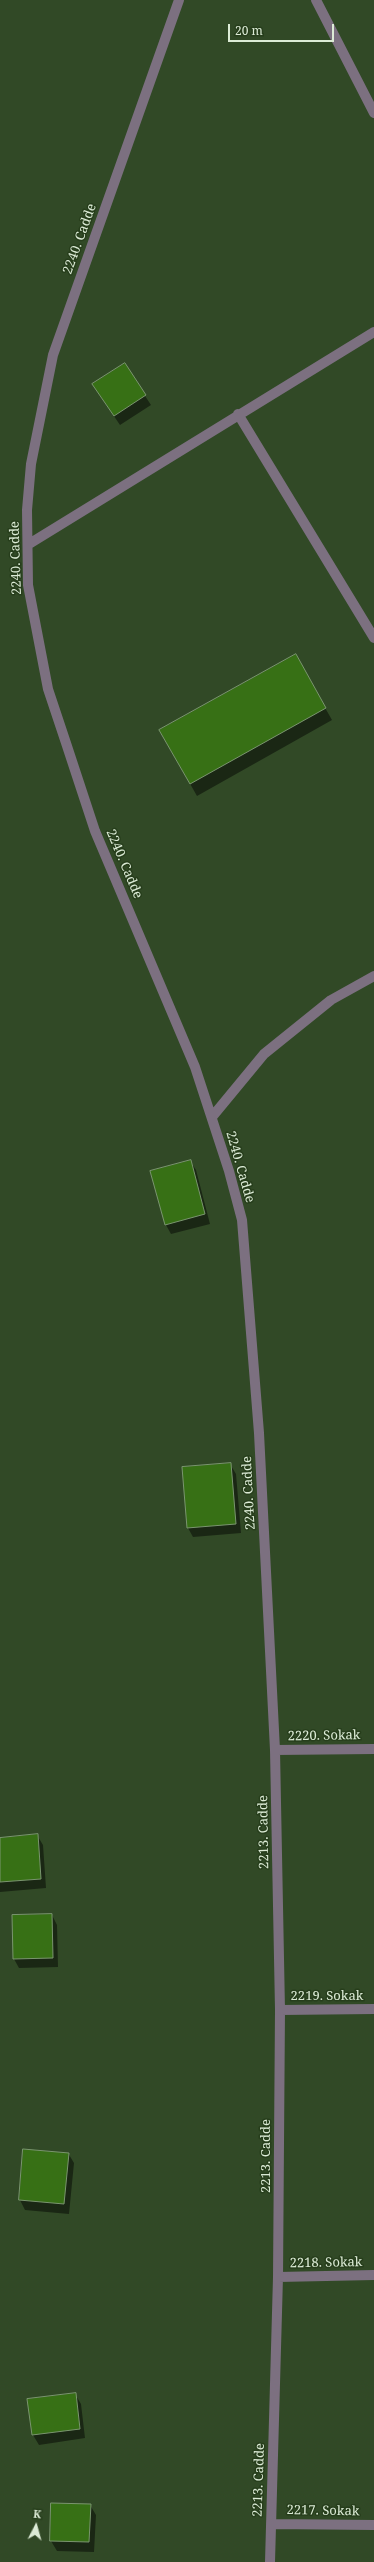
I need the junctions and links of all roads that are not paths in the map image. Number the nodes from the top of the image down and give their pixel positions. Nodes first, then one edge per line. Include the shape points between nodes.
1 (180, 0) edge
2 (316, 0) edge
3 (374, 113) edge
4 (374, 332) edge
5 (238, 414) junction
6 (28, 544) junction
7 (374, 638) edge
8 (374, 976) edge
9 (212, 1117) junction
10 (374, 1749) edge
11 (275, 1750) junction
12 (374, 2009) edge
13 (280, 2010) junction
14 (374, 2275) edge
15 (278, 2277) junction
16 (271, 2524) junction
17 (374, 2525) edge
18 (270, 2562) edge

1 - 6 street, 2240. Cadde via 53,355 31,464 27,510
2 - 3 street
4 - 5 street
5 - 6 street
5 - 7 street
6 - 9 street, 2240. Cadde via 28,585 35,631 48,688 62,732 96,831 195,1067
8 - 9 street via 331,1000 264,1054
9 - 11 street, 2240. Cadde via 242,1220 249,1288 260,1441
10 - 11 street, 2220. Sokak
11 - 13 street, 2213. Cadde
12 - 13 street, 2219. Sokak
13 - 15 street, 2213. Cadde
14 - 15 street, 2218. Sokak
15 - 16 street, 2213. Cadde
16 - 17 street, 2217. Sokak
16 - 18 street, 2213. Cadde

